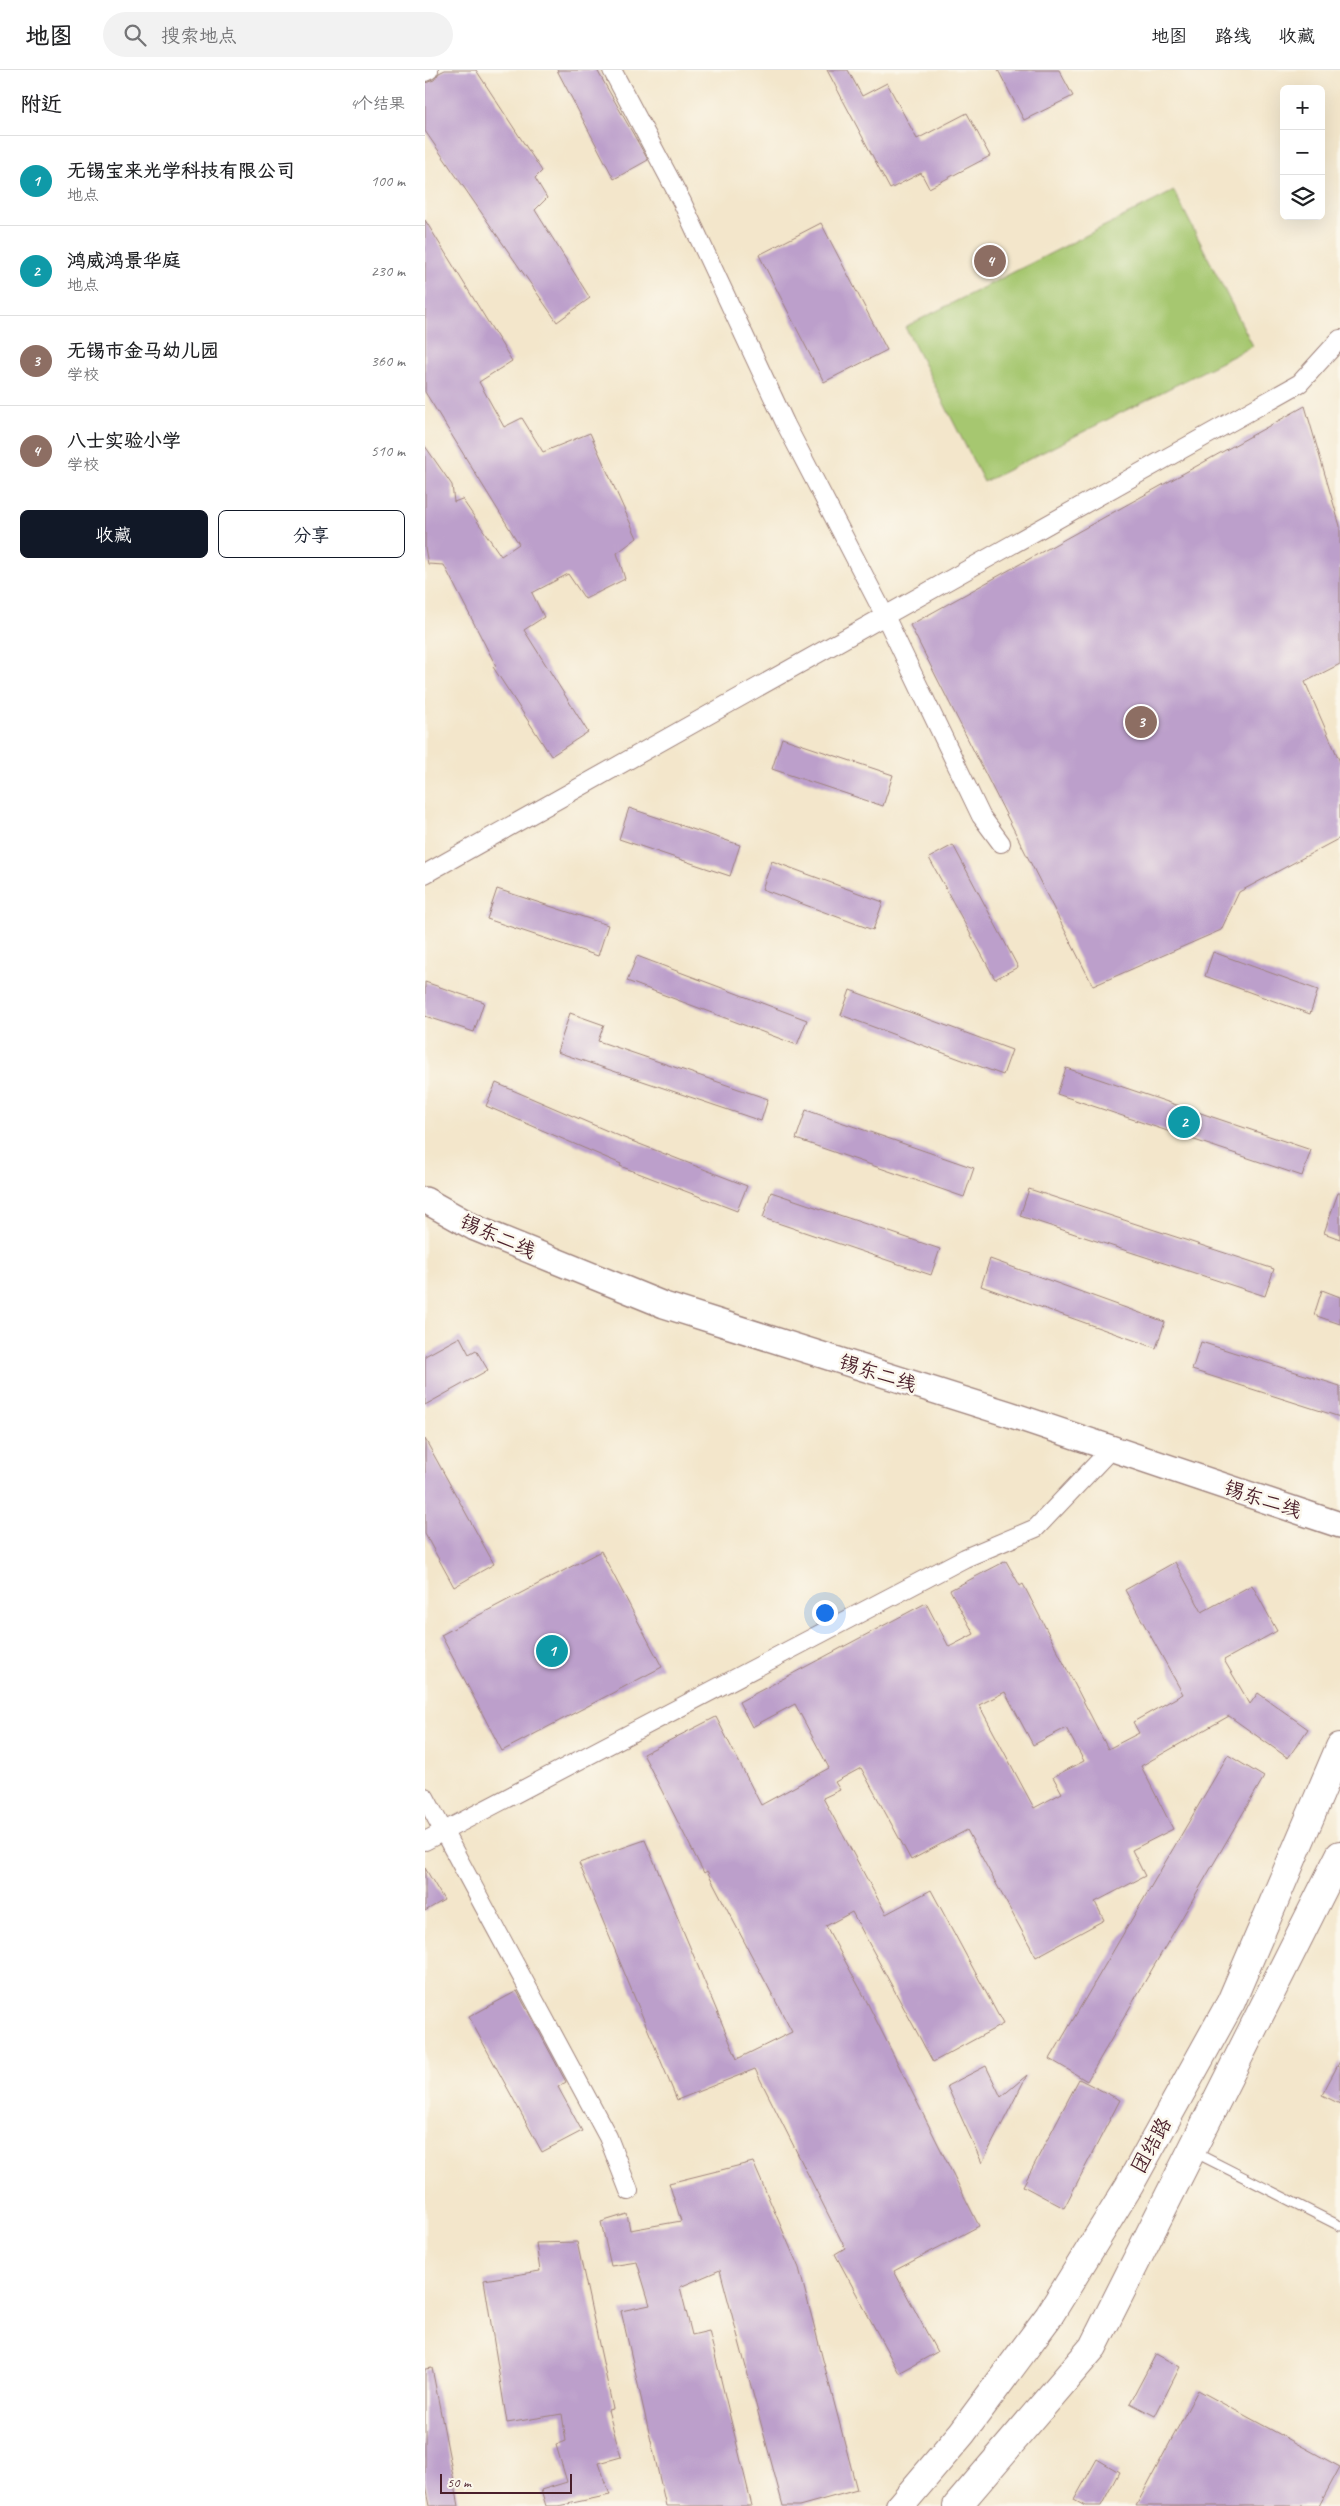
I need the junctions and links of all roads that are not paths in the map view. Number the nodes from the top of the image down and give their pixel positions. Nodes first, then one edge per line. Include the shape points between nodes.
1 (429, 70) edge
2 (612, 70) edge
3 (425, 72) edge
4 (1340, 339) edge
5 (885, 616) junction
6 (1001, 843) dead end
7 (425, 874) edge
8 (425, 1200) edge
9 (1111, 1449) junction
10 (1340, 1525) edge
11 (1340, 1747) edge
12 (425, 1797) edge
13 (443, 1831) junction
14 (425, 1841) edge
15 (1340, 1855) edge
16 (1192, 2151) junction
17 (629, 2191) dead end
18 (1340, 2226) edge
19 (900, 2506) edge
20 (957, 2506) edge

1 - 3 street
2 - 5 street via 682,202 786,425
4 - 5 street via 1300,383
5 - 6 street via 981,816
5 - 7 street
8 - 9 main road, 锡东二线 via 475,1228 664,1305
9 - 10 main road, 锡东二线
9 - 13 street via 1036,1528 965,1558
11 - 19 main road, 团结路 via 1231,2002 1129,2186 1049,2316 962,2433
12 - 13 street
13 - 14 street
13 - 17 street via 608,2137
15 - 16 main road, 团结路
16 - 18 lane
16 - 20 main road, 团结路 via 1093,2347

